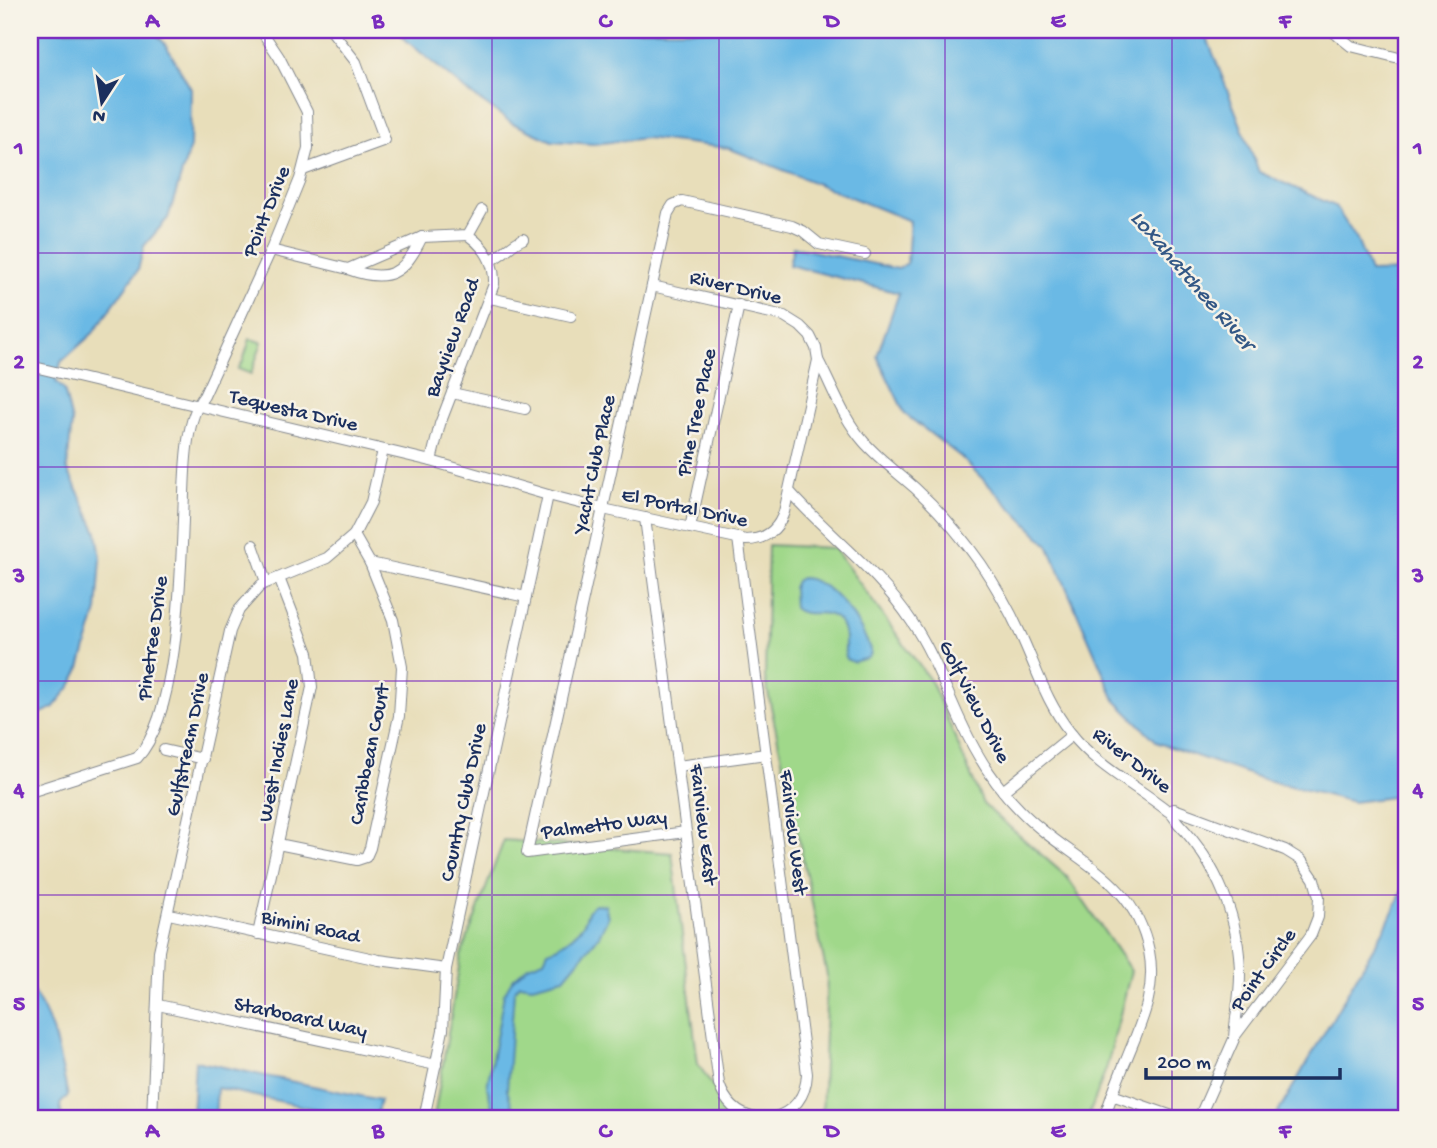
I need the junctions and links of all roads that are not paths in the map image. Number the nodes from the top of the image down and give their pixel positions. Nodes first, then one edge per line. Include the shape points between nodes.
1 (261, 30) edge
2 (331, 30) edge
3 (1331, 30) edge
4 (1407, 60) edge
5 (303, 170) junction
6 (482, 210) dead end
7 (468, 235) junction
8 (422, 237) junction
9 (523, 239) dead end
10 (271, 250) junction
11 (865, 254) dead end
12 (490, 260) junction
13 (348, 269) junction
14 (652, 286) junction
15 (490, 298) junction
16 (739, 305) junction
17 (571, 316) dead end
18 (818, 360) junction
19 (30, 366) edge
20 (452, 393) junction
21 (197, 405) junction
22 (525, 409) dead end
23 (383, 450) junction
24 (431, 461) junction
25 (789, 491) junction
26 (548, 495) junction
27 (603, 509) junction
28 (645, 518) junction
29 (690, 528) junction
30 (354, 535) junction
31 (738, 538) junction
32 (253, 545) dead end
33 (370, 563) junction
34 (279, 578) junction
35 (266, 582) junction
36 (526, 597) junction
37 (1072, 735) junction
38 (164, 750) dead end
39 (766, 754) junction
40 (203, 759) junction
41 (678, 766) junction
42 (1003, 791) junction
43 (30, 792) edge
44 (1168, 811) junction
45 (686, 832) junction
46 (278, 844) junction
47 (527, 853) joint
48 (169, 914) junction
49 (258, 934) junction
50 (446, 969) junction
51 (158, 1005) junction
52 (1235, 1036) junction
53 (436, 1065) junction
54 (1112, 1095) junction
55 (152, 1118) edge
56 (424, 1118) edge
57 (754, 1118) edge
58 (774, 1118) edge
59 (1104, 1118) edge
60 (1178, 1118) edge
61 (1199, 1118) edge

1 - 5 street, Point Drive via 307,113 309,138
2 - 5 street via 356,62 385,140
3 - 4 street via 1362,50
5 - 10 street, Point Drive
6 - 7 street
7 - 8 street
7 - 12 street, Bayview Road
8 - 13 street
8 - 13 street via 413,256 394,274 366,276
9 - 12 street
10 - 13 street
10 - 21 street, Point Drive
11 - 14 street, Yacht Club Place via 819,244 792,226 682,201 668,213
12 - 15 street, Bayview Road via 494,279
14 - 16 street, River Drive
14 - 27 street, Yacht Club Place
15 - 17 street
15 - 20 street, Bayview Road
16 - 18 street, River Drive via 784,316 807,332
16 - 29 street, Pine Tree Place
18 - 25 street, El Portal Drive
18 - 37 street, River Drive via 853,428 928,501 981,564 1008,609 1048,699
19 - 21 street, Tequesta Drive
20 - 22 street
20 - 24 street, Bayview Road
21 - 23 street, Tequesta Drive
21 - 43 street, Pinetree Drive via 185,459 177,613 162,711 137,758
23 - 24 street, Tequesta Drive
23 - 30 street, Gulfstream Drive via 371,502
24 - 26 street, Tequesta Drive
25 - 31 street, El Portal Drive via 775,529 760,538
25 - 42 street, Golf View Drive via 900,603 936,664 969,739
26 - 27 street, El Portal Drive
26 - 36 street, Country Club Drive
27 - 28 street, El Portal Drive
27 - 47 street, Yacht Club Place
28 - 29 street, El Portal Drive
28 - 41 street, Fairview East
29 - 31 street, El Portal Drive
30 - 33 street, Caribbean Court
30 - 34 street, Gulfstream Drive via 327,558
31 - 39 street, Fairview West
32 - 35 street
33 - 36 street
33 - 46 street, Caribbean Court via 398,637 403,679 369,848 366,857 352,860
34 - 35 street, Gulfstream Drive
34 - 46 street, West Indies Lane via 312,675
35 - 40 street, Gulfstream Drive via 245,601 230,631
36 - 50 street, Country Club Drive
37 - 42 street
37 - 44 street, River Drive via 1112,773
38 - 40 street
39 - 41 street
39 - 58 street, Fairview West via 807,1074 801,1099
40 - 48 street, Gulfstream Drive
41 - 45 street, Fairview East
42 - 54 street, Golf View Drive via 1052,839 1109,880 1133,910 1146,939 1151,964 1148,1006
44 - 52 street, River Drive via 1207,860 1233,918 1240,975
44 - 52 street, Point Circle via 1174,809 1285,850 1307,867 1318,888 1320,907 1311,935
45 - 47 street, Palmetto Way
45 - 57 street, Fairview East via 719,1084 731,1106
46 - 49 street, West Indies Lane
48 - 49 street, Bimini Road
48 - 51 street, Gulfstream Drive via 159,951
49 - 50 street, Bimini Road
50 - 53 street, Country Club Drive
51 - 53 street, Starboard Way
51 - 55 street, Gulfstream Drive
52 - 61 street, River Drive
53 - 56 street, Country Club Drive
54 - 59 street, Golf View Drive
54 - 60 street

